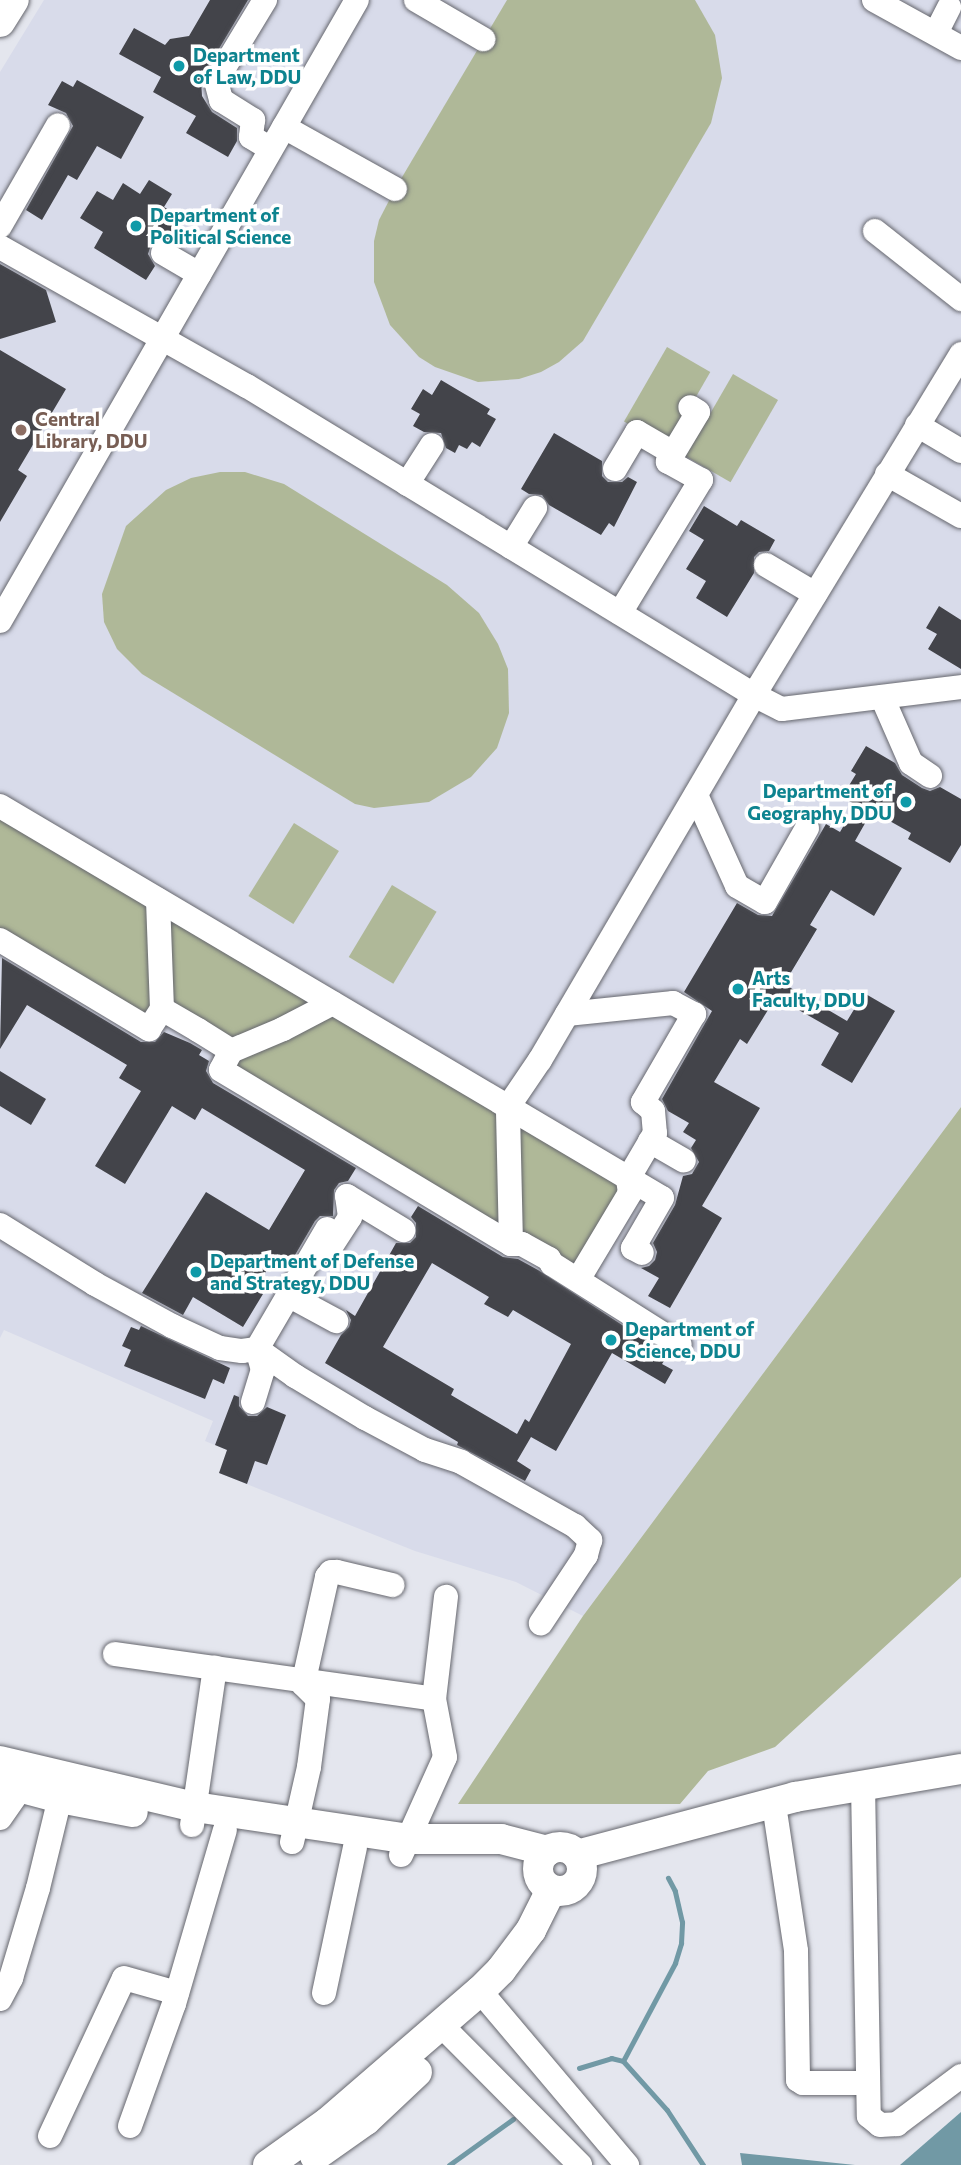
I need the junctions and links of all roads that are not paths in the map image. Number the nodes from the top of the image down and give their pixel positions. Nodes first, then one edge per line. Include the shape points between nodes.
1 (14, 0) edge
2 (265, 0) edge
3 (357, 0) edge
4 (416, 0) edge
5 (874, 0) edge
6 (949, 7) dead end
7 (0, 22) edge
8 (936, 33) junction
9 (483, 39) dead end
10 (961, 48) edge
11 (58, 125) dead end
12 (284, 127) junction
13 (271, 149) junction
14 (396, 189) dead end
15 (0, 226) edge
16 (875, 231) dead end
17 (0, 247) edge
18 (163, 253) dead end
19 (200, 275) junction
20 (961, 299) edge
21 (163, 338) junction
22 (961, 354) edge
23 (690, 407) dead end
24 (917, 425) junction
25 (432, 445) dead end
26 (961, 451) edge
27 (673, 453) junction
28 (615, 469) dead end
29 (887, 474) junction
30 (407, 484) junction
31 (535, 508) dead end
32 (961, 516) edge
33 (511, 547) junction
34 (766, 565) dead end
35 (815, 594) junction
36 (620, 613) junction
37 (0, 621) edge
38 (961, 687) edge
39 (754, 695) junction
40 (882, 696) junction
41 (930, 776) dead end
42 (696, 795) junction
43 (0, 806) edge
44 (807, 828) dead end
45 (158, 900) junction
46 (0, 940) edge
47 (333, 1003) junction
48 (162, 1009) junction
49 (567, 1014) junction
50 (231, 1051) junction
51 (508, 1107) junction
52 (650, 1141) junction
53 (368, 1161) junction
54 (684, 1161) dead end
55 (628, 1179) junction
56 (338, 1212) junction
57 (0, 1225) edge
58 (403, 1230) dead end
59 (511, 1244) junction
60 (642, 1253) dead end
61 (312, 1255) junction
62 (578, 1280) junction
63 (288, 1295) junction
64 (336, 1321) dead end
65 (680, 1345) dead end
66 (257, 1349) junction
67 (253, 1402) dead end
68 (392, 1585) dead end
69 (446, 1597) dead end
70 (541, 1623) dead end
71 (115, 1654) dead end
72 (215, 1668) junction
73 (304, 1680) junction
74 (434, 1699) junction
75 (0, 1761) edge
76 (961, 1769) edge
77 (10, 1785) edge
78 (961, 1786) edge
79 (864, 1792) junction
80 (60, 1798) junction
81 (193, 1816) junction
82 (0, 1818) edge
83 (776, 1818) junction
84 (225, 1830) junction
85 (294, 1832) junction
86 (355, 1847) junction
87 (404, 1847) junction
88 (561, 1871) junction
89 (177, 1993) junction
90 (324, 1993) dead end
91 (485, 1997) junction
92 (0, 1998) edge
93 (448, 2032) junction
94 (961, 2076) edge
95 (867, 2082) junction
96 (130, 2126) dead end
97 (50, 2136) dead end
98 (268, 2165) edge
99 (303, 2165) edge
100 (580, 2165) edge
101 (627, 2165) edge

1 - 7 main road
2 - 13 street via 216,82 221,100 253,120 251,137
3 - 12 street
4 - 9 street
5 - 8 street
6 - 8 street
8 - 10 street
11 - 15 street via 34,174
12 - 13 street
12 - 14 street
13 - 19 street
16 - 20 street
17 - 21 street via 34,271
18 - 19 street
19 - 21 street
21 - 30 street
21 - 37 street
22 - 24 street
23 - 27 street via 698,412
24 - 26 street
24 - 29 street
25 - 30 street
27 - 28 street via 638,430
27 - 36 street via 668,462 704,475
29 - 32 street
29 - 35 street
30 - 33 street
31 - 33 street
33 - 36 street
34 - 35 street
35 - 39 street
36 - 39 street
38 - 40 street
39 - 40 street via 782,709
39 - 42 street
40 - 41 street via 911,763
42 - 44 street via 737,886 746,896 765,902
42 - 49 street
43 - 45 street
45 - 47 street
45 - 48 street
46 - 48 street via 149,1029
47 - 50 street
47 - 51 street
48 - 50 street via 195,1034
49 - 51 street
49 - 52 street via 683,1001 694,1014 643,1102 656,1120
50 - 53 street via 220,1070
51 - 55 street
51 - 59 street
52 - 54 street
52 - 55 street
53 - 56 street
53 - 59 street
55 - 60 street via 662,1198 633,1248
55 - 62 street via 630,1193
56 - 58 street
56 - 61 street
56 - 61 street via 350,1217 332,1245
57 - 66 street via 184,1334 220,1348
59 - 62 street via 522,1244
61 - 63 street
62 - 65 street
63 - 64 street
63 - 66 street via 263,1315
66 - 67 street via 263,1370
66 - 70 street via 365,1418 425,1450 461,1462 575,1526 590,1540 586,1555
68 - 73 street via 331,1572
69 - 74 street
71 - 72 street
72 - 73 street
72 - 81 street
73 - 74 street
73 - 85 street via 318,1699
74 - 87 street via 445,1757
75 - 81 main road
76 - 79 main road
77 - 80 main road
77 - 82 street
78 - 79 main road
79 - 83 main road
79 - 88 main road via 795,1797
79 - 95 street
80 - 81 main road
80 - 92 street via 38,1888
81 - 84 main road
81 - 85 main road
83 - 88 main road
83 - 95 street via 796,1951 798,2080
84 - 85 main road
84 - 89 street
85 - 86 main road
85 - 87 main road
86 - 87 main road
86 - 90 street
87 - 88 main road via 486,1854
88 - 91 main road via 531,1930
89 - 96 street
89 - 97 street via 124,1978
91 - 93 main road
91 - 101 street
93 - 98 main road
93 - 99 main road via 366,2120
93 - 100 street
94 - 95 street via 888,2127 869,2116

